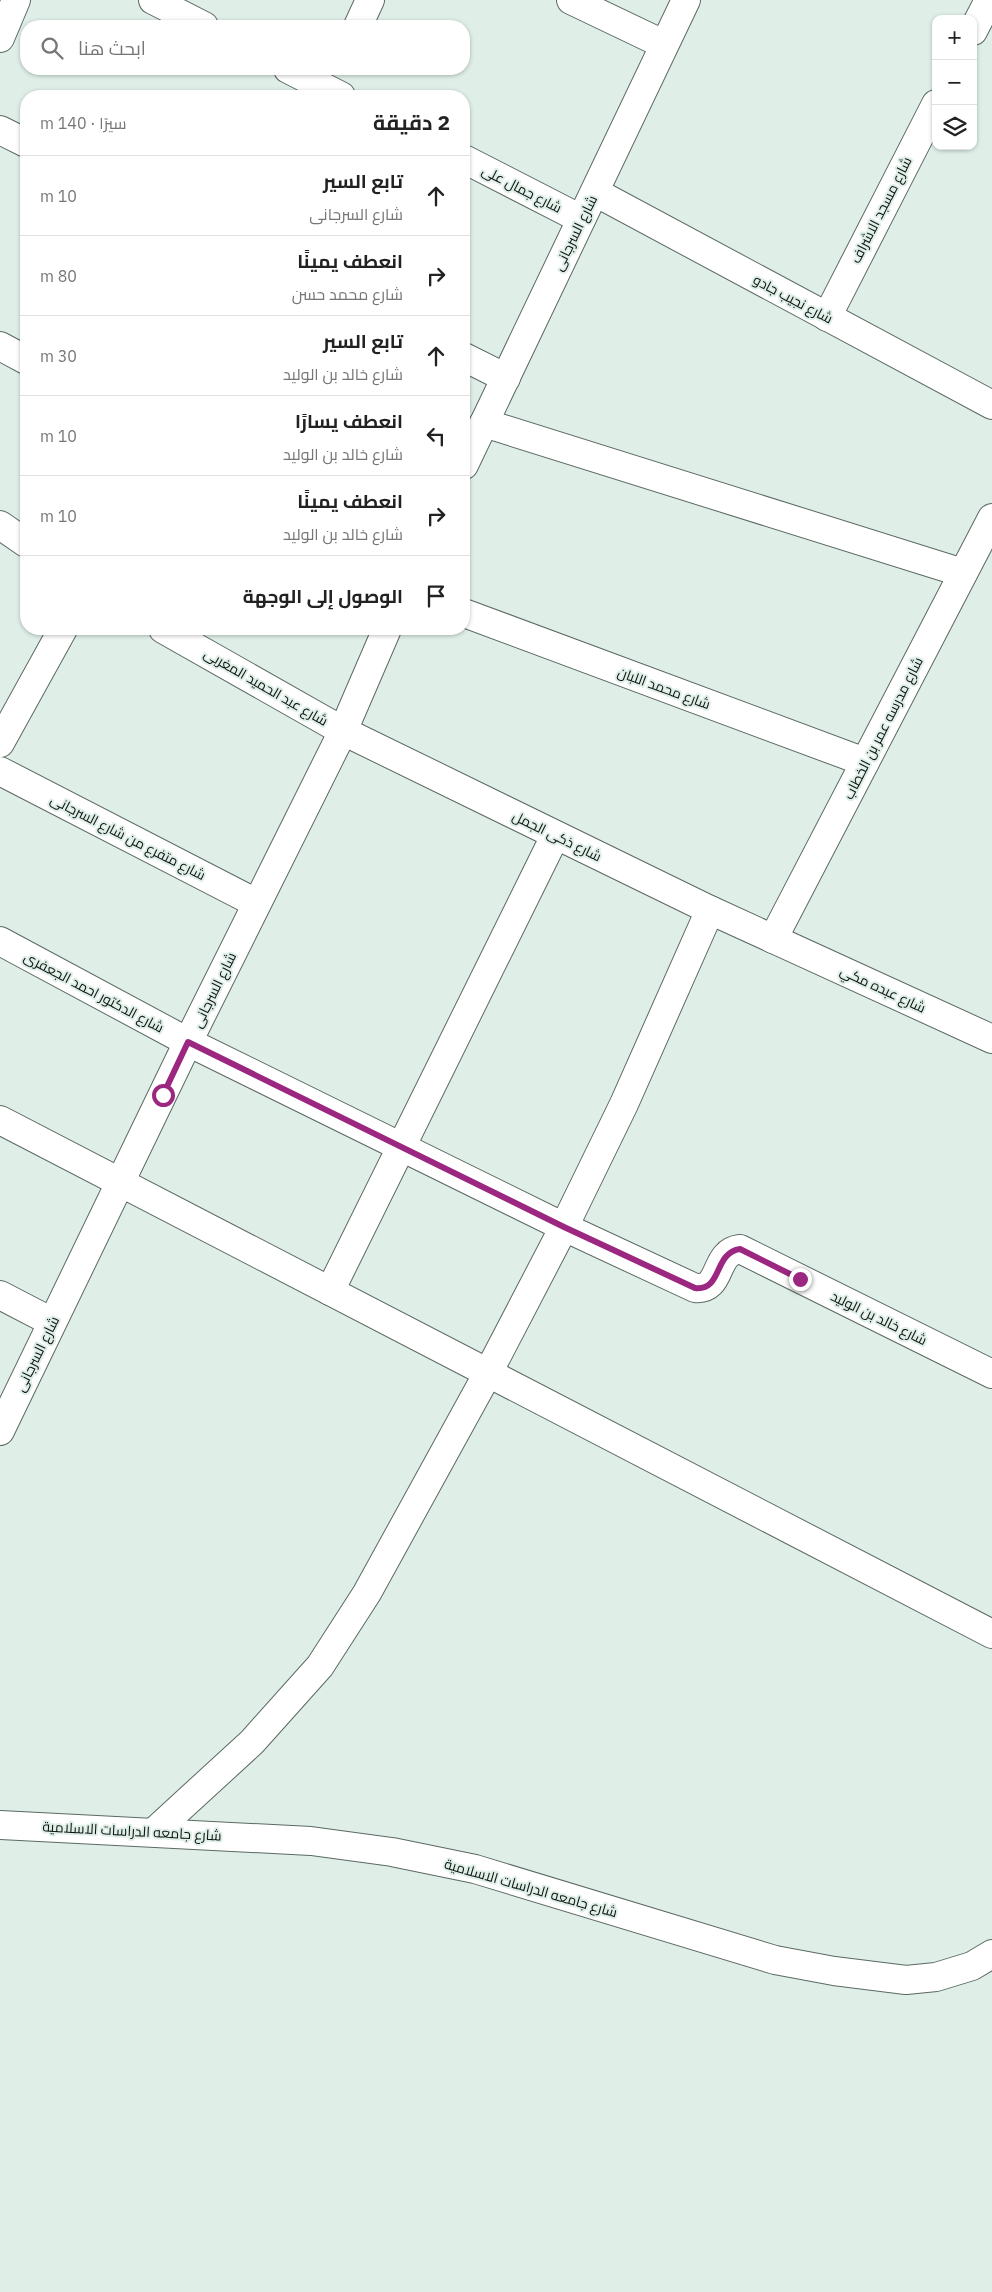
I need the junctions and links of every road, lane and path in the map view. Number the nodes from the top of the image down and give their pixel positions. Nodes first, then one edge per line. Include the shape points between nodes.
1 (16, 0) edge
2 (153, 0) edge
3 (370, 0) edge
4 (571, 0) edge
5 (686, 0) edge
6 (989, 0) edge
7 (192, 20) edge
8 (361, 20) edge
9 (977, 23) edge
10 (0, 38) edge
11 (663, 44) junction
12 (302, 75) edge
13 (333, 88) edge
14 (935, 105) edge
15 (0, 130) edge
16 (20, 140) edge
17 (470, 162) edge
18 (595, 192) junction
19 (581, 219) junction
20 (827, 317) junction
21 (0, 346) edge
22 (20, 357) edge
23 (470, 360) edge
24 (506, 378) junction
25 (992, 405) edge
26 (484, 423) junction
27 (470, 452) edge
28 (992, 518) edge
29 (0, 525) edge
30 (20, 539) edge
31 (963, 573) junction
32 (470, 615) edge
33 (60, 635) edge
34 (174, 635) edge
35 (384, 635) edge
36 (343, 731) junction
37 (0, 743) edge
38 (865, 762) junction
39 (0, 771) edge
40 (555, 836) junction
41 (256, 903) junction
42 (710, 910) junction
43 (773, 939) junction
44 (0, 941) edge
45 (992, 1039) edge
46 (188, 1042) junction
47 (0, 1120) edge
48 (402, 1148) junction
49 (121, 1183) junction
50 (564, 1227) junction
51 (330, 1291) junction
52 (0, 1295) edge
53 (52, 1322) junction
54 (488, 1373) junction
55 (992, 1374) edge
56 (0, 1431) edge
57 (992, 1634) edge
58 (0, 1825) edge
59 (154, 1831) junction
60 (992, 1954) edge

1 - 10 street
2 - 7 street
3 - 8 street
4 - 11 street
5 - 11 street, شارع السرجانى
6 - 9 street
11 - 18 street, شارع السرجانى
12 - 13 street
14 - 20 street, شارع مسجد الاشراف
15 - 16 street
17 - 19 street, شارع جمال على
18 - 19 street, شارع السرجانى
18 - 20 street, شارع نجيب جادو
19 - 24 street, شارع السرجانى
20 - 25 street, شارع نجيب جادو
21 - 22 street
23 - 24 street
24 - 26 street, شارع السرجانى
26 - 27 street, شارع السرجانى
26 - 31 street
28 - 31 street, شارع مدرسه عمر بن الخطاب
29 - 30 street
31 - 38 street, شارع مدرسه عمر بن الخطاب
32 - 38 street, شارع محمد اللبان
33 - 37 street
34 - 36 street, شارع عبد الحميد المغربى
35 - 36 street, شارع السرجانى
36 - 40 street, شارع ذكى الجمل
36 - 41 street, شارع السرجانى
38 - 43 street, شارع مدرسه عمر بن الخطاب
39 - 41 street, شارع متفرع من شارع السرجانى
40 - 42 street, شارع ذكى الجمل
40 - 48 street
41 - 46 street, شارع السرجانى
42 - 43 street, شارع ذكى الجمل
42 - 50 street via 624,1104
43 - 45 street, شارع عبده مكي
44 - 46 street, شارع الدكتور احمد الجعفرى
46 - 48 street, شارع الدكتور احمد الجعفرى
46 - 49 street, شارع السرجانى
47 - 49 street
48 - 50 street, شارع الدكتور احمد الجعفرى
48 - 51 street
49 - 51 street
49 - 53 street, شارع السرجانى
50 - 54 street
50 - 55 street, شارع خالد بن الوليد via 702,1289 713,1281 724,1256 740,1249
51 - 54 street
52 - 53 street
53 - 56 street, شارع السرجانى
54 - 57 street
54 - 59 street via 367,1593 320,1666 252,1742
58 - 59 street, شارع جامعه الدراسات الاسلامية
59 - 60 street, شارع جامعه الدراسات الاسلامية via 311,1841 392,1852 474,1869 776,1960 834,1971 906,1980 972,1966

